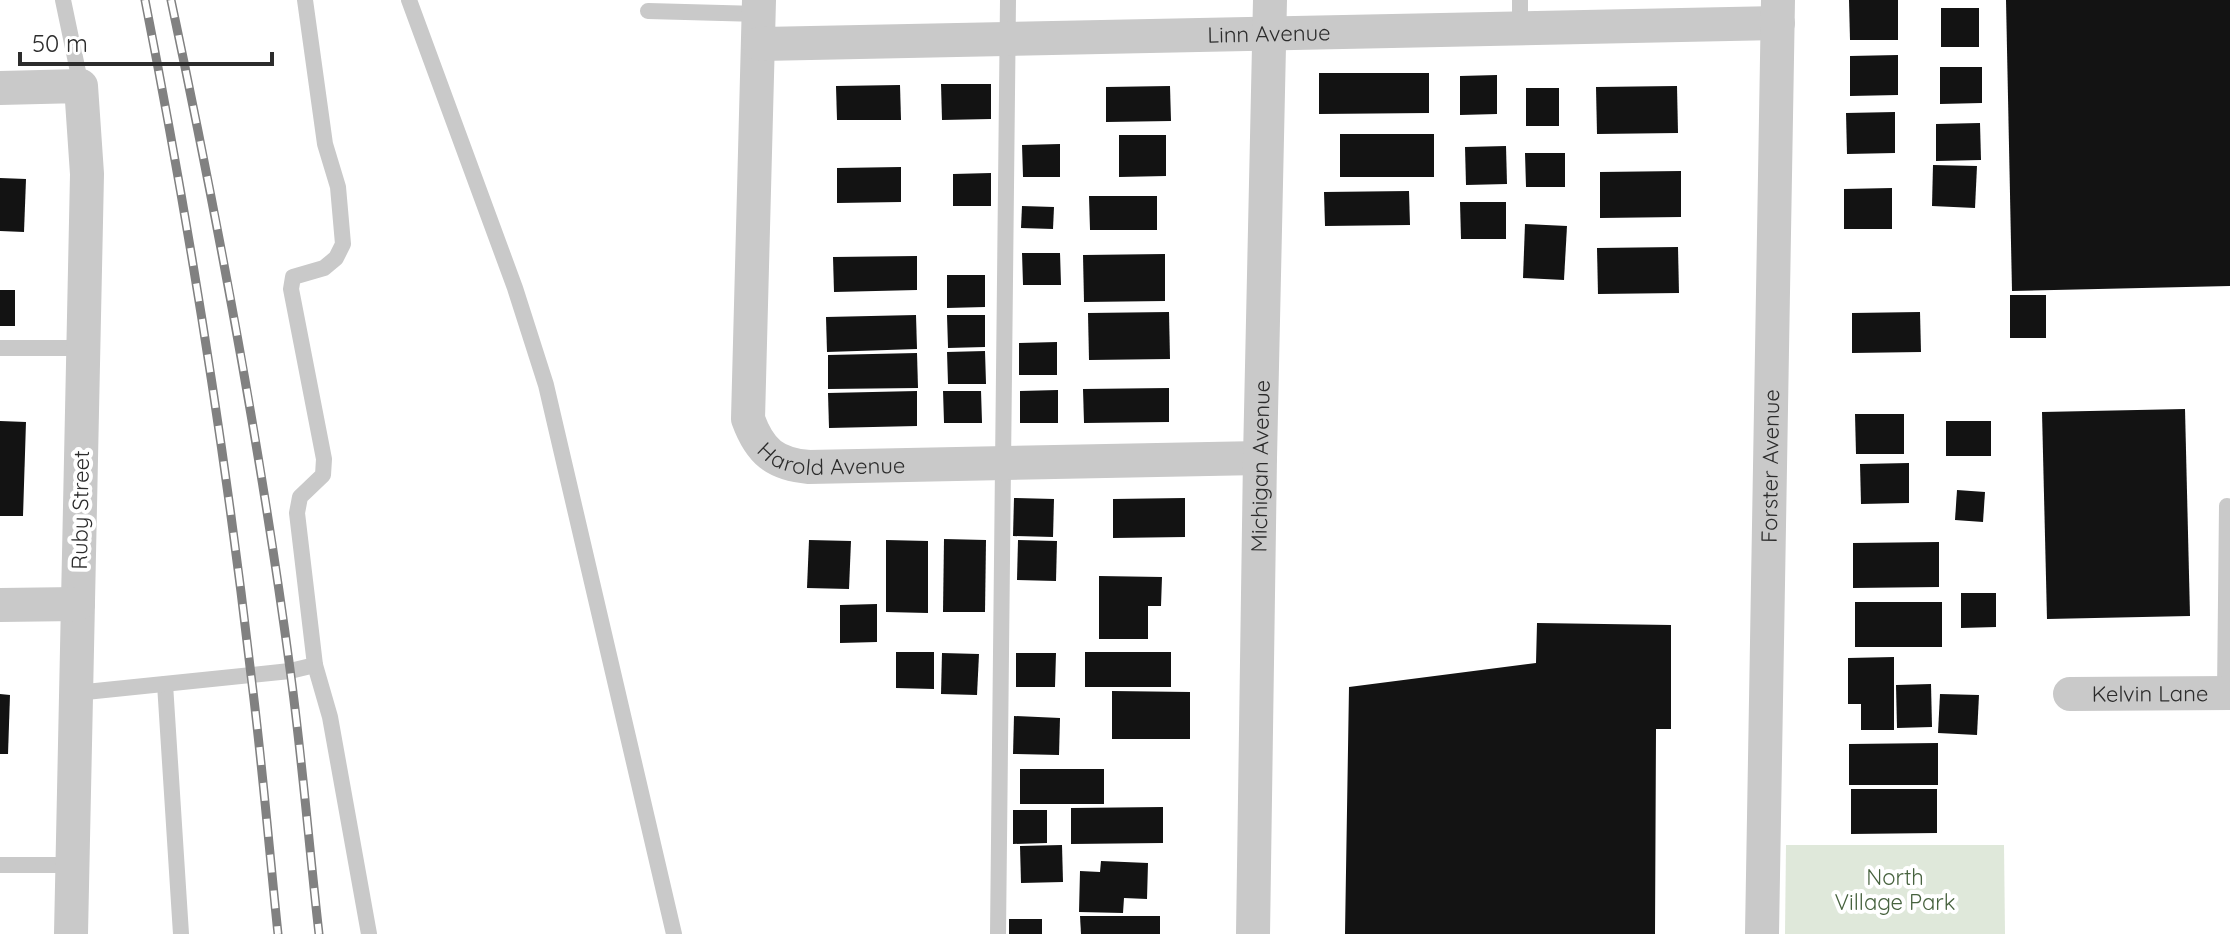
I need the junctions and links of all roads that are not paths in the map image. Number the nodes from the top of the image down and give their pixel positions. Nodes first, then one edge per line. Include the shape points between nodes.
1 (63, 0) edge
2 (305, 0) edge
3 (409, 0) edge
4 (1008, 0) edge
5 (648, 11) dead end
6 (1778, 12) edge
7 (1520, 14) edge
8 (1269, 17) edge
9 (759, 19) edge
10 (1007, 39) junction
11 (81, 86) junction
12 (0, 88) edge
13 (0, 348) edge
14 (83, 348) junction
15 (1260, 458) junction
16 (1004, 463) junction
17 (2227, 506) dead end
18 (78, 604) junction
19 (0, 605) edge
20 (315, 665) junction
21 (165, 684) junction
22 (76, 693) junction
23 (2227, 693) edge
24 (2070, 694) dead end
25 (0, 865) edge
26 (71, 865) junction
27 (71, 934) edge
28 (181, 934) edge
29 (369, 934) edge
30 (674, 934) edge
31 (998, 934) edge
32 (1253, 934) edge
33 (1762, 934) edge

1 - 11 lane
2 - 20 lane via 343,244 324,268 293,277 291,289 324,459 323,475 300,497 297,513
3 - 30 lane via 546,385
4 - 10 lane
5 - 9 lane
6 - 7 street, Linn Avenue
6 - 33 street, Forster Avenue
7 - 8 street, Linn Avenue
8 - 10 street, Linn Avenue
8 - 15 street, Michigan Avenue
9 - 10 street, Linn Avenue
9 - 16 street, Harold Avenue via 748,419 755,438 786,465
10 - 16 lane
11 - 12 street
11 - 14 street, Ruby Street via 87,174
13 - 14 lane
14 - 18 street, Ruby Street
15 - 16 street, Harold Avenue
15 - 32 street, Michigan Avenue
16 - 31 lane
17 - 23 lane
18 - 19 street
18 - 22 street, Ruby Street
20 - 21 lane
20 - 29 lane via 330,717
21 - 22 lane
21 - 28 lane
22 - 26 street, Ruby Street
23 - 24 street, Kelvin Lane
25 - 26 lane
26 - 27 street, Ruby Street

